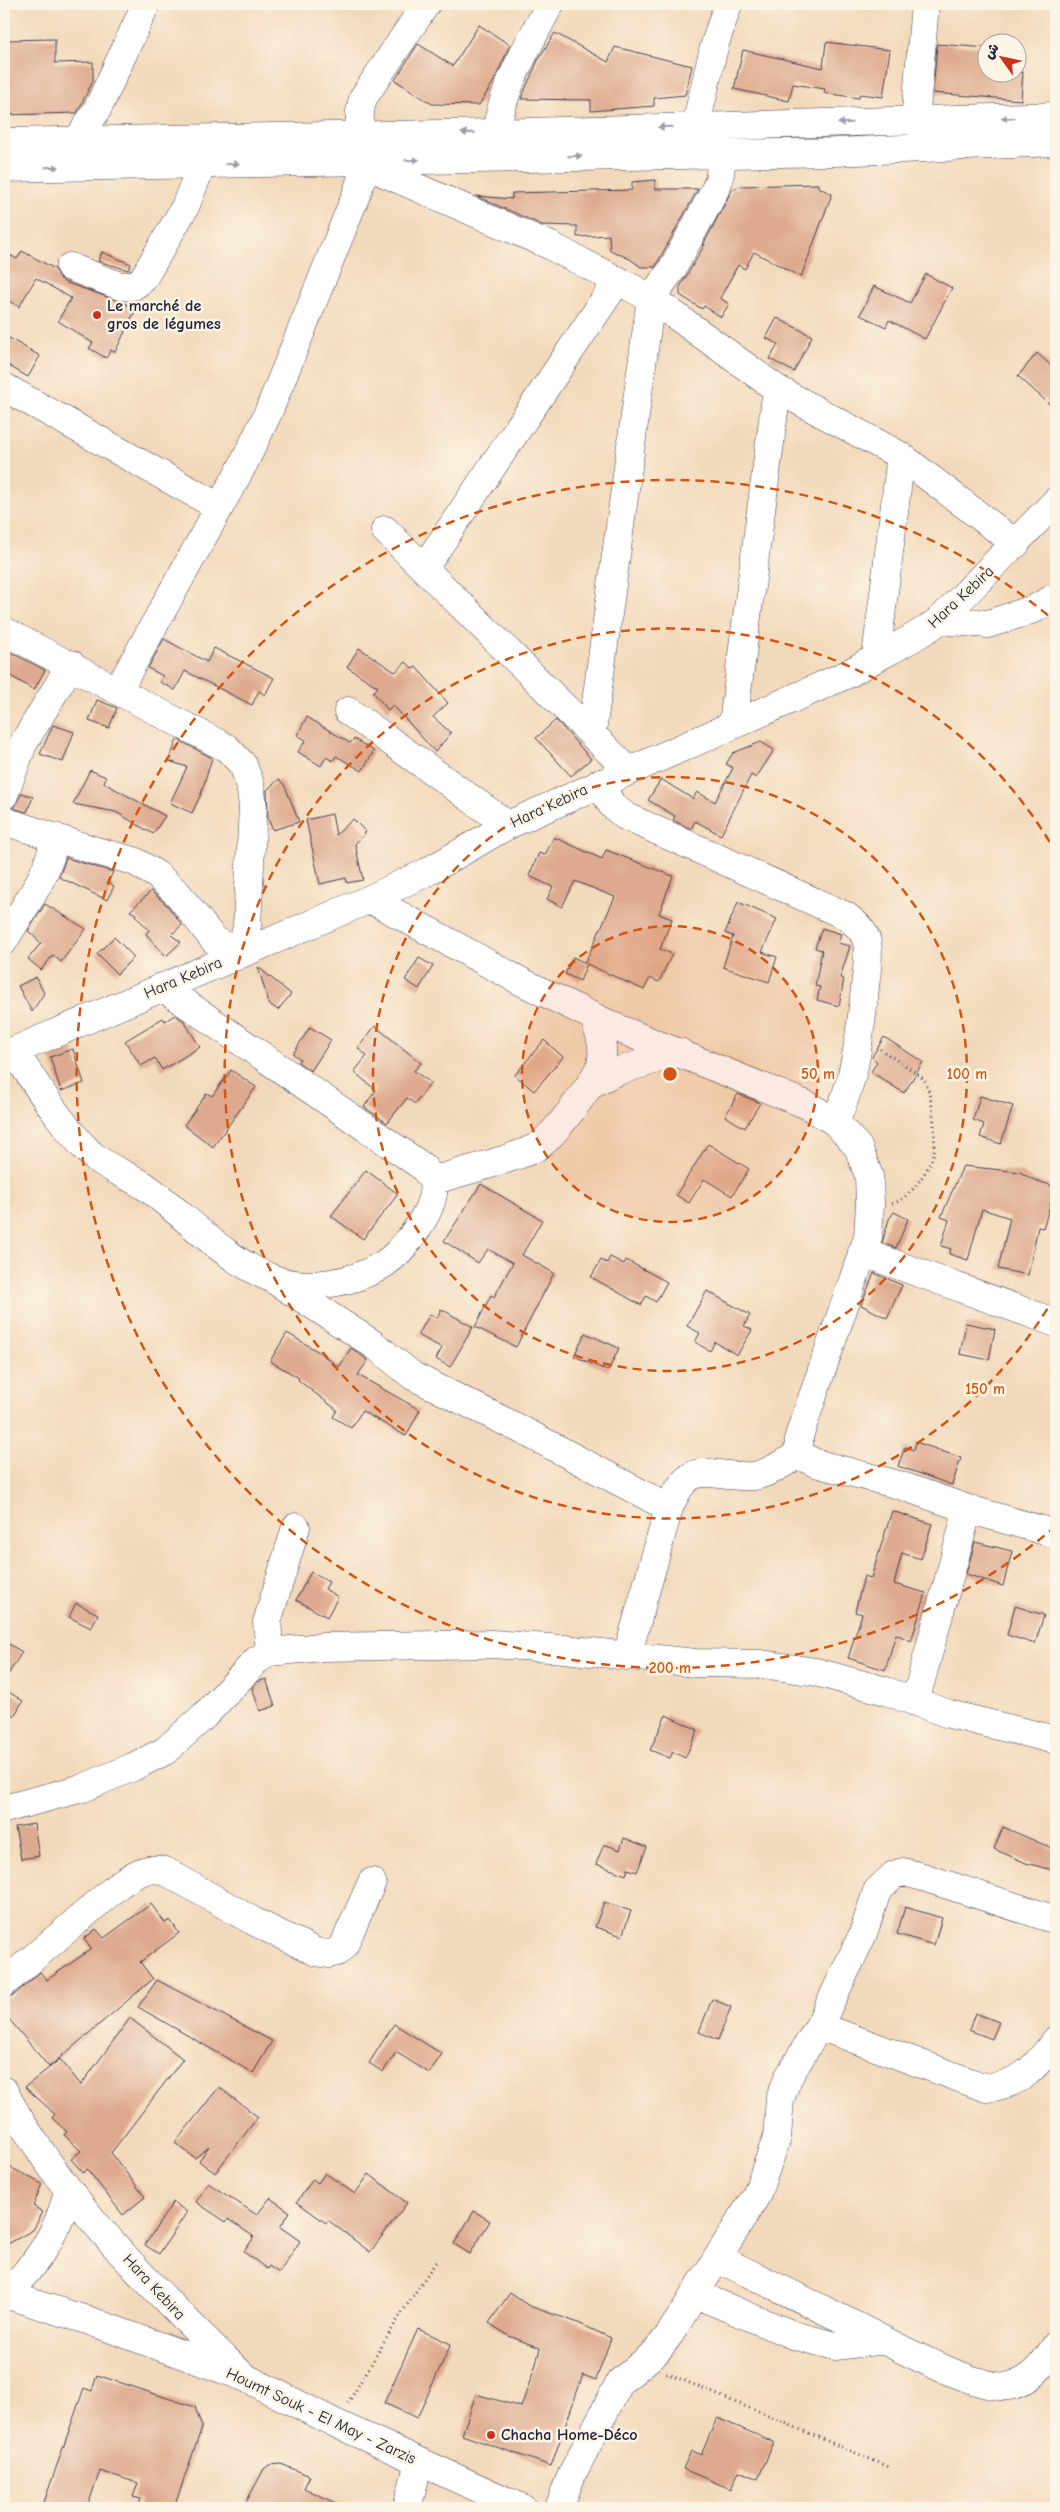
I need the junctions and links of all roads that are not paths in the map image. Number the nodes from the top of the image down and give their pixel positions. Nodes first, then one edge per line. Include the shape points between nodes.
1 (146, 4) edge
2 (426, 4) edge
3 (550, 4) edge
4 (728, 4) edge
5 (925, 4) edge
6 (1056, 116) edge
7 (915, 122) junction
8 (696, 125) junction
9 (496, 133) junction
10 (359, 134) junction
11 (78, 140) junction
12 (4, 142) edge
13 (1056, 142) edge
14 (723, 154) junction
15 (359, 162) junction
16 (202, 164) junction
17 (4, 168) edge
18 (70, 266) dead end
19 (618, 280) junction
20 (651, 298) junction
21 (4, 386) edge
22 (777, 389) junction
23 (901, 456) junction
24 (1056, 501) edge
25 (219, 507) junction
26 (385, 530) dead end
27 (1016, 544) junction
28 (424, 568) junction
29 (1056, 597) edge
30 (940, 620) junction
31 (4, 632) edge
32 (876, 657) junction
33 (71, 664) junction
34 (118, 690) junction
35 (348, 711) dead end
36 (733, 723) junction
37 (592, 732) junction
38 (628, 770) junction
39 (599, 783) junction
40 (4, 795) edge
41 (4, 821) edge
42 (508, 825) junction
43 (55, 837) junction
44 (370, 899) junction
45 (7, 926) edge
46 (241, 954) junction
47 (162, 987) junction
48 (593, 1016) junction
49 (680, 1052) junction
50 (9, 1053) edge
51 (591, 1084) junction
52 (835, 1122) junction
53 (433, 1181) junction
54 (862, 1252) junction
55 (271, 1278) junction
56 (1056, 1323) edge
57 (799, 1454) junction
58 (669, 1508) junction
59 (968, 1509) junction
60 (296, 1527) dead end
61 (1056, 1534) edge
62 (270, 1652) junction
63 (627, 1656) junction
64 (915, 1702) junction
65 (1056, 1740) edge
66 (4, 1809) edge
67 (372, 1882) dead end
68 (1056, 1920) edge
69 (4, 1984) edge
70 (819, 2026) junction
71 (1056, 2040) edge
72 (4, 2091) edge
73 (68, 2192) junction
74 (717, 2258) junction
75 (5, 2294) edge
76 (695, 2294) junction
77 (884, 2340) junction
78 (1056, 2345) edge
79 (244, 2377) junction
80 (419, 2462) junction
81 (406, 2508) edge
82 (522, 2508) edge
83 (558, 2508) edge

1 - 11 street via 98,108
2 - 10 street via 363,98
3 - 9 street via 512,78 500,108
4 - 8 street
5 - 7 street
6 -> 7 street
7 -> 8 street
8 -> 9 street
9 -> 10 street
10 - 11 street
10 - 15 street
11 - 12 street
13 - 14 street
15 -> 14 street
14 - 20 street via 713,194 671,271
16 -> 15 street
15 - 19 street via 551,246
15 - 25 street via 362,175 358,190 268,414
17 -> 16 street
16 - 18 street via 185,207 143,279 133,286 120,286
19 - 20 street
19 - 28 street
20 - 22 street
20 - 37 street
21 - 25 street
22 - 23 street
22 - 36 street
23 - 27 street
23 - 32 street
24 - 27 street, Hara Kebira
25 - 34 street
26 - 28 street
27 - 30 street, Hara Kebira
28 - 37 street
29 - 30 street via 1034,609 988,624
30 - 32 street, Hara Kebira via 919,636
31 - 33 street
32 - 36 street, Hara Kebira via 848,674
33 - 34 street
33 - 40 street via 23,744
34 - 46 street via 227,748 243,765 253,806 247,926
35 - 42 street
36 - 38 street, Hara Kebira
37 - 38 street
38 - 39 street, Hara Kebira
39 - 42 street, Hara Kebira
39 - 52 street via 612,805 624,816 846,916 861,928 867,941 868,957 861,1036 845,1101
41 - 43 street
42 - 44 street, Hara Kebira via 427,872
43 - 45 street via 52,853 35,890
43 - 46 street via 134,861 157,875 178,894 214,940
44 - 46 street, Hara Kebira
44 - 48 street via 522,982
46 - 47 street, Hara Kebira
47 - 50 street, Hara Kebira
47 - 53 street via 423,1167
48 - 49 street
48 - 51 street via 602,1050 601,1064
49 - 51 street via 615,1072
49 - 52 street via 807,1105
50 - 55 street via 60,1120 92,1155 148,1189 205,1236
51 - 53 street via 538,1148
52 - 54 street via 858,1147 869,1176 868,1237
53 - 55 street via 434,1193 422,1222 385,1263 334,1282 295,1284
54 - 56 street
54 - 57 street via 799,1436
55 - 58 street via 373,1344 414,1376
57 - 58 street via 771,1471 753,1476 711,1472 688,1476
57 - 59 street via 815,1463 899,1485
58 - 63 street
59 - 61 street
59 - 64 street
60 - 62 street via 267,1622
62 - 63 street via 358,1645 492,1644
62 - 66 street via 257,1660 204,1716 165,1751 83,1788
63 - 64 street via 695,1663 762,1664 816,1672
64 - 65 street via 949,1714
67 - 69 street via 344,1945 337,1952 328,1954 316,1952 253,1921 165,1871 152,1868 139,1871
68 - 70 street via 923,1877 903,1872 894,1875 877,1891 863,1934
70 - 71 street via 986,2088 1006,2086 1022,2077
70 - 74 street via 780,2098 777,2138 756,2196
72 - 73 street, Hara Kebira via 12,2109
73 - 75 street via 52,2238 23,2278
73 - 79 street, Hara Kebira via 183,2318
74 - 76 street
74 - 77 street
75 - 79 street, Houmt Souk - El May - Zarzis
76 - 77 street via 793,2335 835,2346
76 - 83 street via 656,2352 620,2382
77 - 78 street via 940,2368 988,2384 1008,2386 1034,2373
79 - 80 street, Houmt Souk - El May - Zarzis
80 - 81 street
80 - 82 street, Houmt Souk - El May - Zarzis

